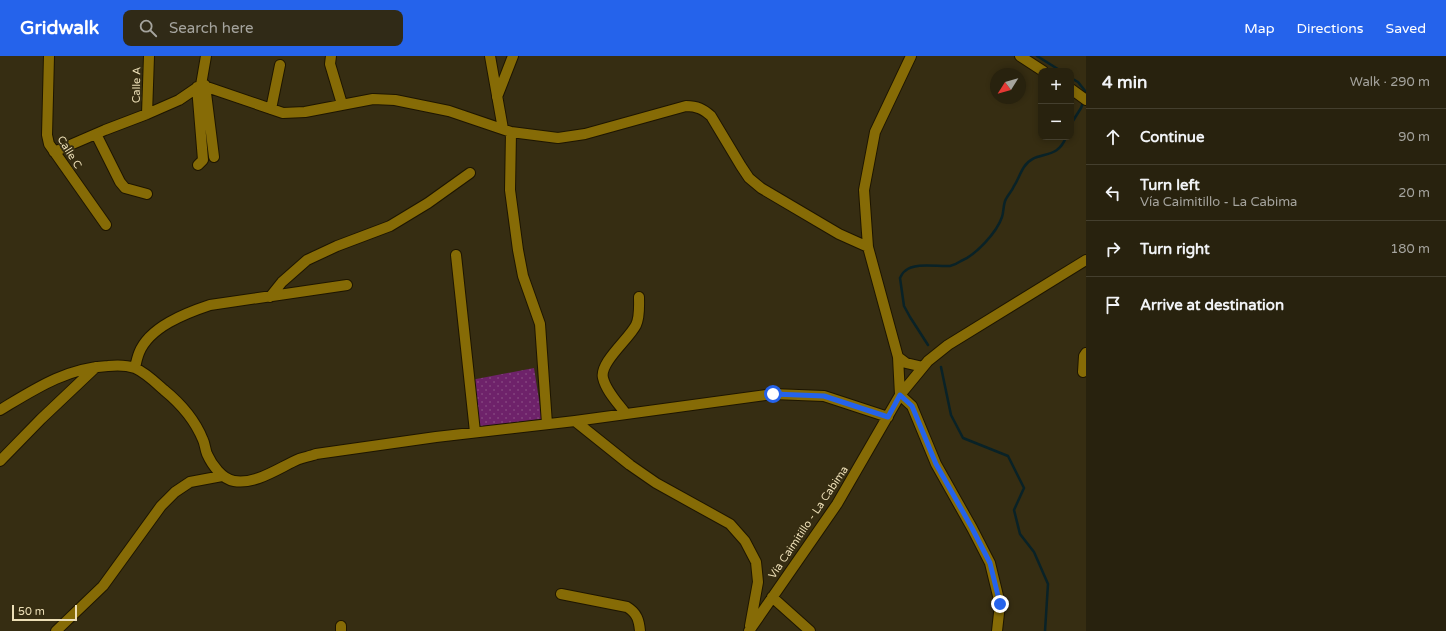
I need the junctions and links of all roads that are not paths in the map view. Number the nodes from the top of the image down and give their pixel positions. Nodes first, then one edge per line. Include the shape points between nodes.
1 (50, 56) edge
2 (149, 56) edge
3 (206, 56) edge
4 (330, 56) edge
5 (490, 56) edge
6 (512, 56) edge
7 (911, 56) edge
8 (1020, 56) edge
9 (280, 65) dead end
10 (1038, 68) edge
11 (201, 86) junction
12 (1074, 91) edge
13 (497, 97) junction
14 (1086, 100) edge
15 (342, 104) junction
16 (271, 110) junction
17 (147, 114) junction
18 (507, 131) junction
19 (96, 134) junction
20 (54, 152) junction
21 (214, 158) dead end
22 (198, 165) dead end
23 (470, 173) dead end
24 (147, 194) dead end
25 (106, 225) dead end
26 (868, 247) junction
27 (456, 255) dead end
28 (1086, 260) edge
29 (347, 285) dead end
30 (270, 296) junction
31 (639, 297) dead end
32 (1086, 353) edge
33 (898, 357) junction
34 (926, 364) junction
35 (96, 366) junction
36 (135, 368) junction
37 (1083, 372) dead end
38 (900, 395) junction
39 (0, 410) edge
40 (626, 414) junction
41 (888, 417) junction
42 (574, 421) junction
43 (547, 424) junction
44 (475, 432) junction
45 (0, 461) edge
46 (222, 476) junction
47 (561, 594) dead end
48 (772, 597) junction
49 (56, 631) edge
50 (640, 631) edge
51 (749, 631) edge
52 (810, 631) edge
53 (997, 631) edge

1 - 20 street, Calle C via 47,135
2 - 17 street, Calle A
3 - 11 street
4 - 15 street
5 - 13 street
6 - 13 street
7 - 26 street via 875,132 864,190
8 - 10 street
9 - 16 street
11 - 16 street
11 - 17 street via 179,100
11 - 21 street
11 - 22 street via 203,160
12 - 14 street
13 - 18 street
15 - 16 street via 305,112
15 - 18 street via 373,99 395,100 449,111
17 - 19 street
18 - 26 street via 558,138 585,134 686,106 696,106 711,116 749,178 761,188 838,234
18 - 43 street via 510,190 518,250 523,276 540,324
19 - 20 street
19 - 24 street via 125,188
20 - 25 street, Calle C
23 - 30 street via 390,226 306,260
26 - 33 street
27 - 44 street
28 - 34 street, Vía Caimitillo - La Cabima via 948,344
29 - 30 street
30 - 36 street via 210,305 189,312 155,332 142,346
31 - 40 street via 637,323 603,369 602,377 606,387
32 - 37 street
33 - 34 street via 906,363
33 - 38 street
34 - 38 street, Vía Caimitillo - La Cabima
35 - 36 street via 121,365
35 - 39 street via 62,375
35 - 45 street
36 - 46 street via 150,377 176,400 191,418 203,439 207,455
38 - 41 street, Vía Caimitillo - La Cabima
38 - 53 street via 912,406 936,464 990,563 1000,604
40 - 41 street via 773,394 795,394 824,396
40 - 42 street
41 - 48 street, Vía Caimitillo - La Cabima via 838,504
42 - 43 street
42 - 51 street via 656,483 730,524 745,540 756,562 758,582
43 - 44 street
44 - 46 street via 316,454 242,482
46 - 49 street via 190,482 175,492 103,586
47 - 50 street via 627,607 633,610 638,619
48 - 51 street, Vía Caimitillo - La Cabima
48 - 52 street

